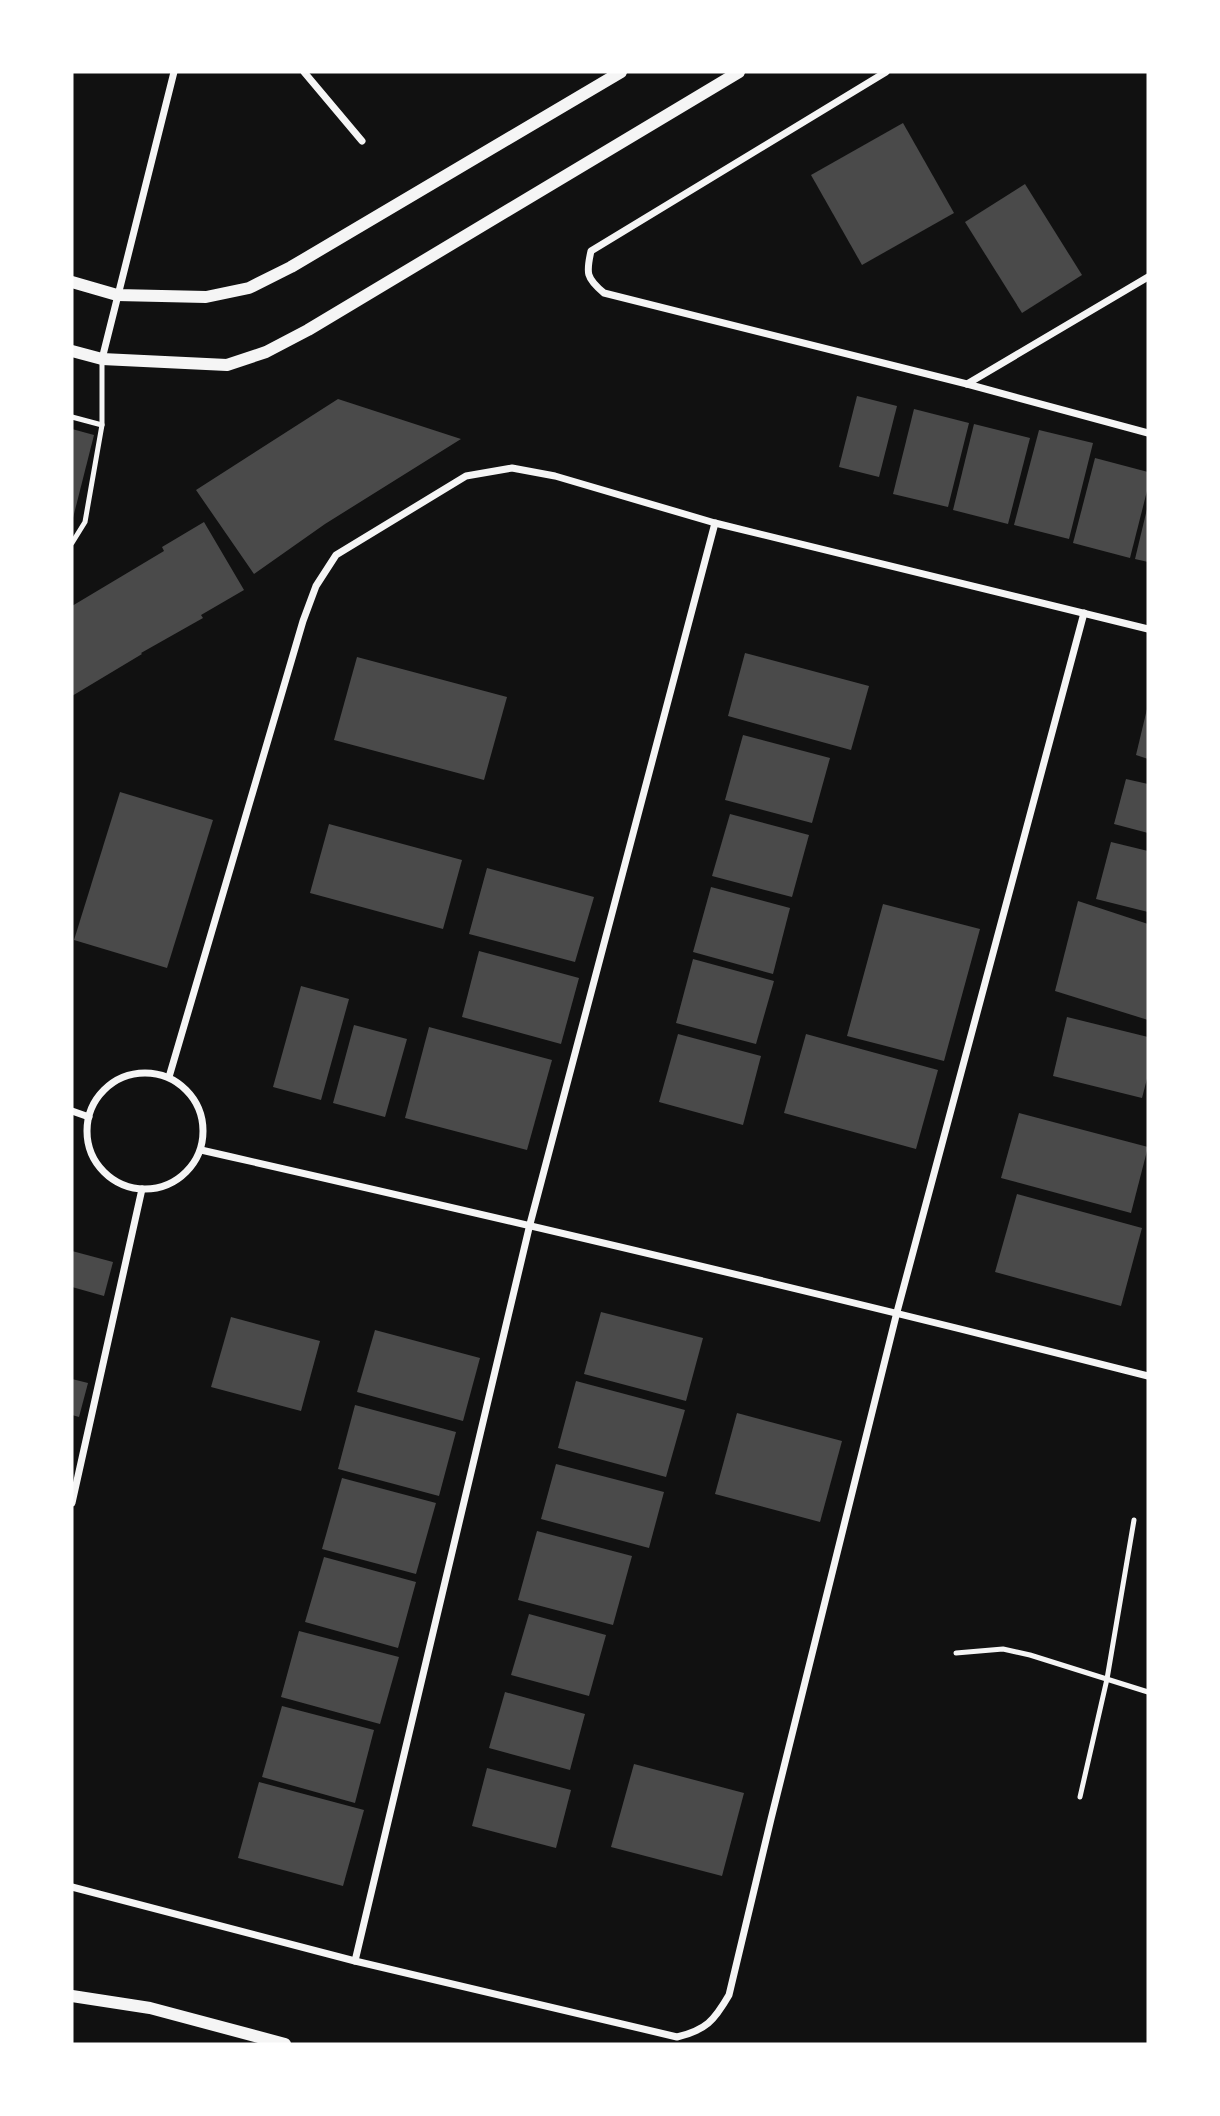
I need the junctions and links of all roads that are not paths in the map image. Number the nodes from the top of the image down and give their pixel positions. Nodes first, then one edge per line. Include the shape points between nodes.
1 (174, 72) edge
2 (304, 72) edge
3 (621, 72) edge
4 (739, 72) edge
5 (886, 72) edge
6 (362, 141) dead end
7 (1148, 277) edge
8 (72, 282) edge
9 (117, 295) junction
10 (72, 351) edge
11 (102, 359) junction
12 (967, 384) junction
13 (72, 417) edge
14 (102, 425) junction
15 (1148, 433) edge
16 (715, 523) junction
17 (72, 544) edge
18 (1084, 614) junction
19 (1148, 629) edge
20 (169, 1077) junction
21 (72, 1111) edge
22 (89, 1117) junction
23 (201, 1150) junction
24 (142, 1189) junction
25 (530, 1224) junction
26 (897, 1312) junction
27 (1148, 1376) edge
28 (72, 1503) edge
29 (1134, 1520) dead end
30 (956, 1653) dead end
31 (1107, 1679) junction
32 (1148, 1692) edge
33 (1080, 1797) dead end
34 (72, 1887) edge
35 (355, 1961) junction
36 (72, 1996) edge
37 (278, 2043) edge

1 - 9 street
2 - 6 street
3 - 9 street via 249,288 206,297
4 - 11 street via 266,352 227,365
5 - 12 street via 591,251 587,269 593,284 604,293
7 - 12 street
8 - 9 street
9 - 11 street
10 - 11 street
11 - 14 lane
12 - 15 street
13 - 14 lane
14 - 17 lane via 85,522
16 - 18 street
16 - 20 street via 555,476 512,468 466,476 336,555 316,586 303,621
16 - 25 street
18 - 19 street
18 - 26 street
20 - 22 street via 149,1072 111,1084
20 - 23 street via 197,1103 203,1121
21 - 22 street
22 - 24 street via 93,1157 105,1173
23 - 24 street via 182,1176 163,1186
23 - 25 street
24 - 28 street
25 - 26 street
25 - 35 street
26 - 27 street
26 - 35 street via 729,1995 715,2018 696,2032 677,2037
29 - 31 lane
30 - 31 lane via 1003,1649
31 - 32 lane
31 - 33 lane
34 - 35 street
36 - 37 street via 150,2008

